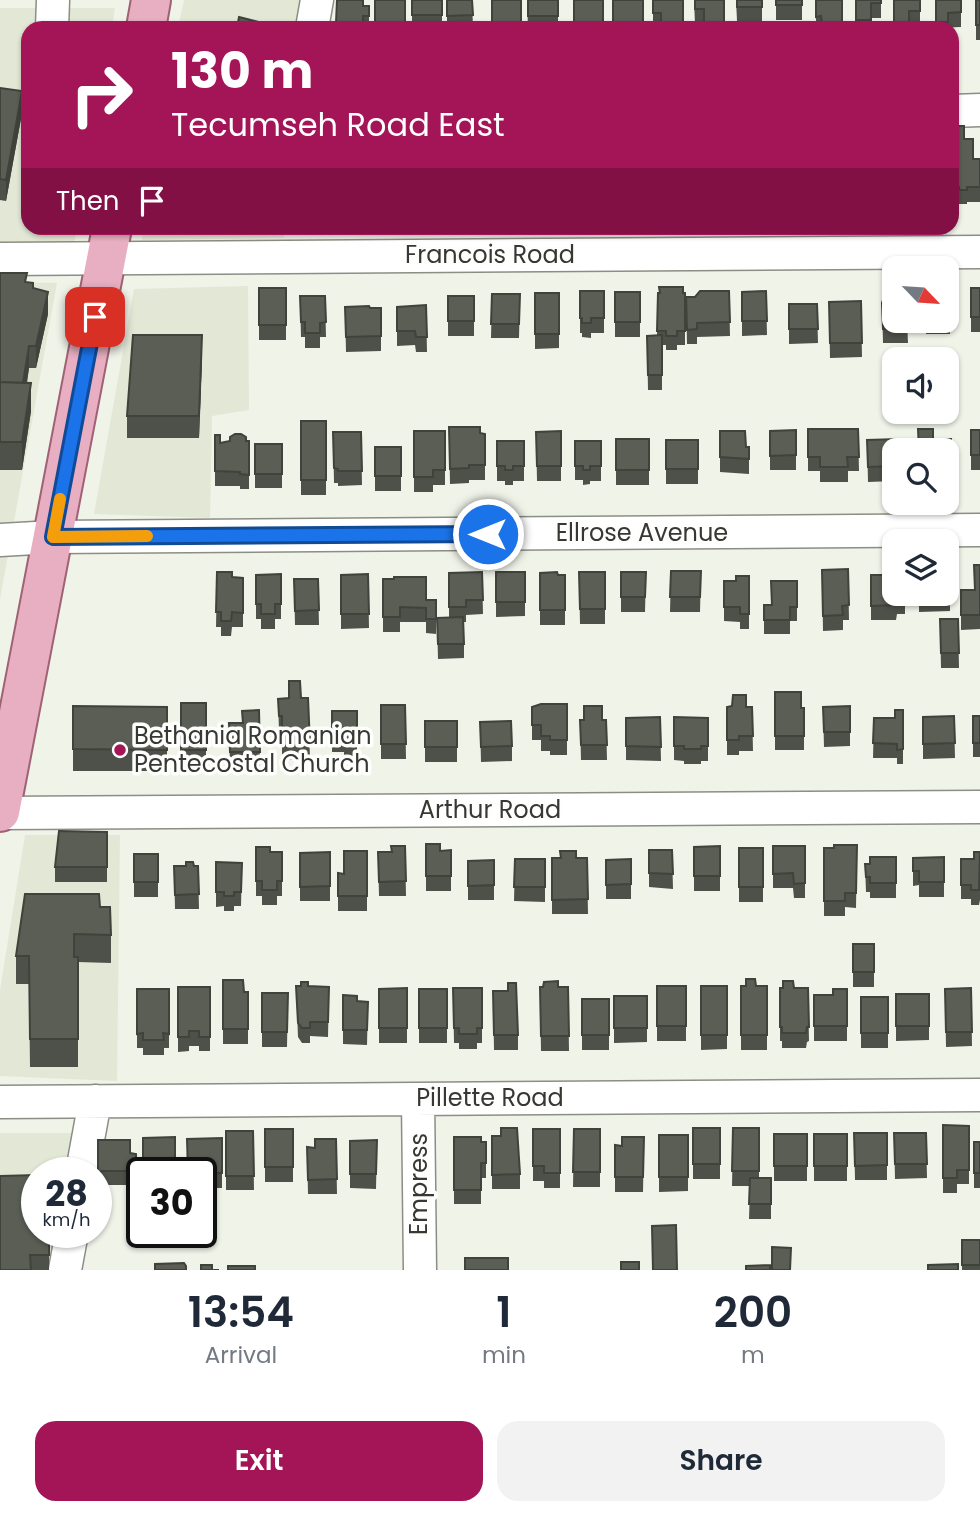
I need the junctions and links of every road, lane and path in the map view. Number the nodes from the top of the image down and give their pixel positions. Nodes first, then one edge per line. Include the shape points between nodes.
1 (53, 0) edge
2 (151, 0) edge
3 (317, 0) edge
4 (52, 21) edge
5 (147, 21) edge
6 (313, 21) edge
7 (980, 110) edge
8 (959, 111) edge
9 (110, 242) edge
10 (280, 242) edge
11 (980, 252) edge
12 (0, 258) edge
13 (980, 530) edge
14 (53, 537) junction
15 (0, 540) edge
16 (980, 807) edge
17 (0, 813) edge
18 (980, 1095) edge
19 (418, 1099) junction
20 (95, 1101) junction
21 (0, 1102) edge
22 (85, 1157) edge
23 (69, 1248) edge
24 (65, 1270) edge
25 (420, 1270) edge

1 - 4 street
2 - 5 main road
3 - 6 street
7 - 8 street
9 - 10 street, Francois Road
9 - 12 street, Francois Road
9 - 14 main road
10 - 11 street, Francois Road
13 - 14 street, Ellrose Avenue
14 - 15 street, Ellrose Avenue
14 - 17 main road
16 - 17 street, Arthur Road
18 - 19 street, Pillette Road
19 - 20 street, Pillette Road
19 - 25 street, Empress
20 - 21 street, Pillette Road
20 - 22 street
23 - 24 street

